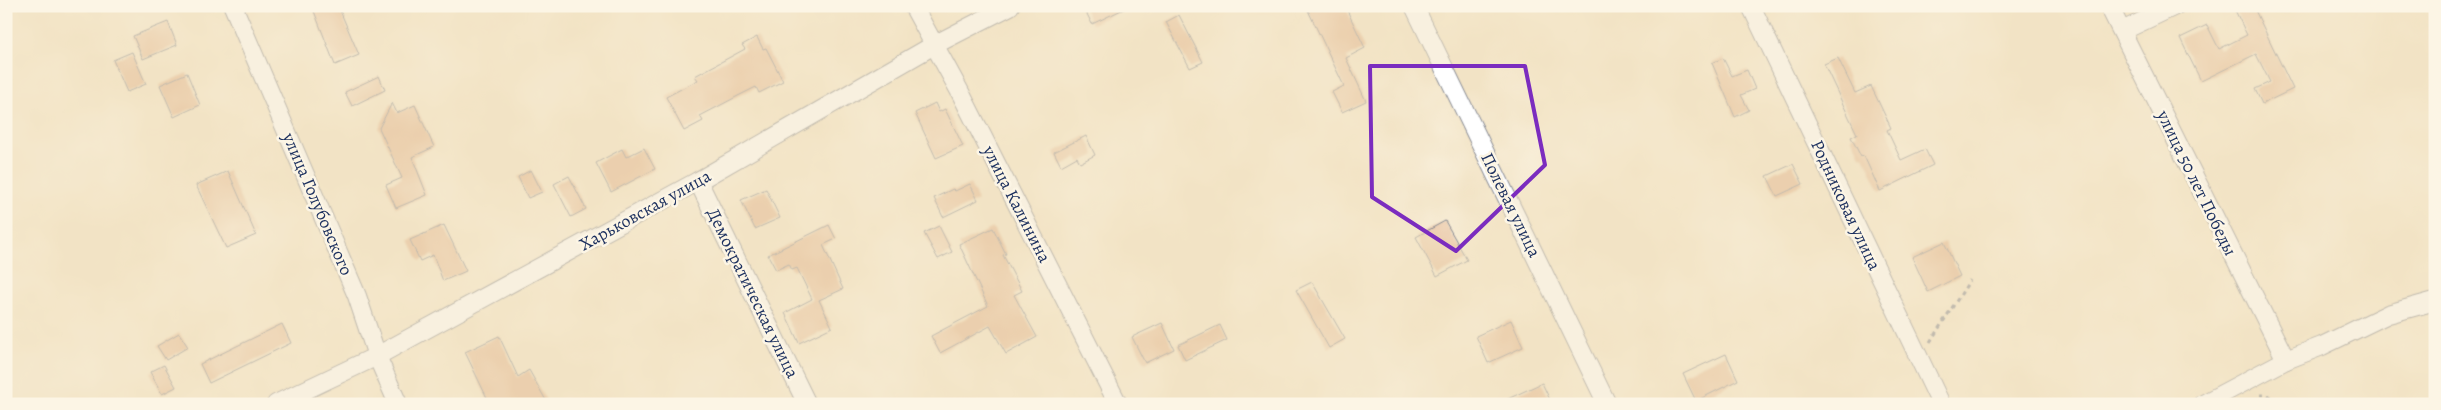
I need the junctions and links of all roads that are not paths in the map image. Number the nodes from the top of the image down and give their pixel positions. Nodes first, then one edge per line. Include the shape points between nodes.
1 (233, 6) edge
2 (913, 6) edge
3 (1010, 6) edge
4 (1414, 6) edge
5 (1751, 6) edge
6 (2109, 6) edge
7 (2174, 6) edge
8 (2122, 31) junction
9 (934, 45) junction
10 (698, 182) junction
11 (2435, 300) edge
12 (377, 356) junction
13 (2286, 360) junction
14 (276, 404) edge
15 (398, 404) edge
16 (807, 404) edge
17 (1118, 404) edge
18 (1607, 404) edge
19 (1941, 404) edge
20 (2203, 404) edge

1 - 12 street, улица Голубовского via 357,296
2 - 9 street, улица Калинина
3 - 9 street, Харьковская улица
4 - 18 street, Полевая улица
5 - 19 street, Родниковая улица
6 - 8 street, улица 50 лет Победы
7 - 8 street
8 - 13 street, улица 50 лет Победы
9 - 10 street, Харьковская улица
9 - 17 street, улица Калинина
10 - 12 street, Харьковская улица
10 - 16 street, Демократическая улица
11 - 13 street via 2388,314
12 - 14 street, Харьковская улица
12 - 15 street, улица Голубовского
13 - 20 street

